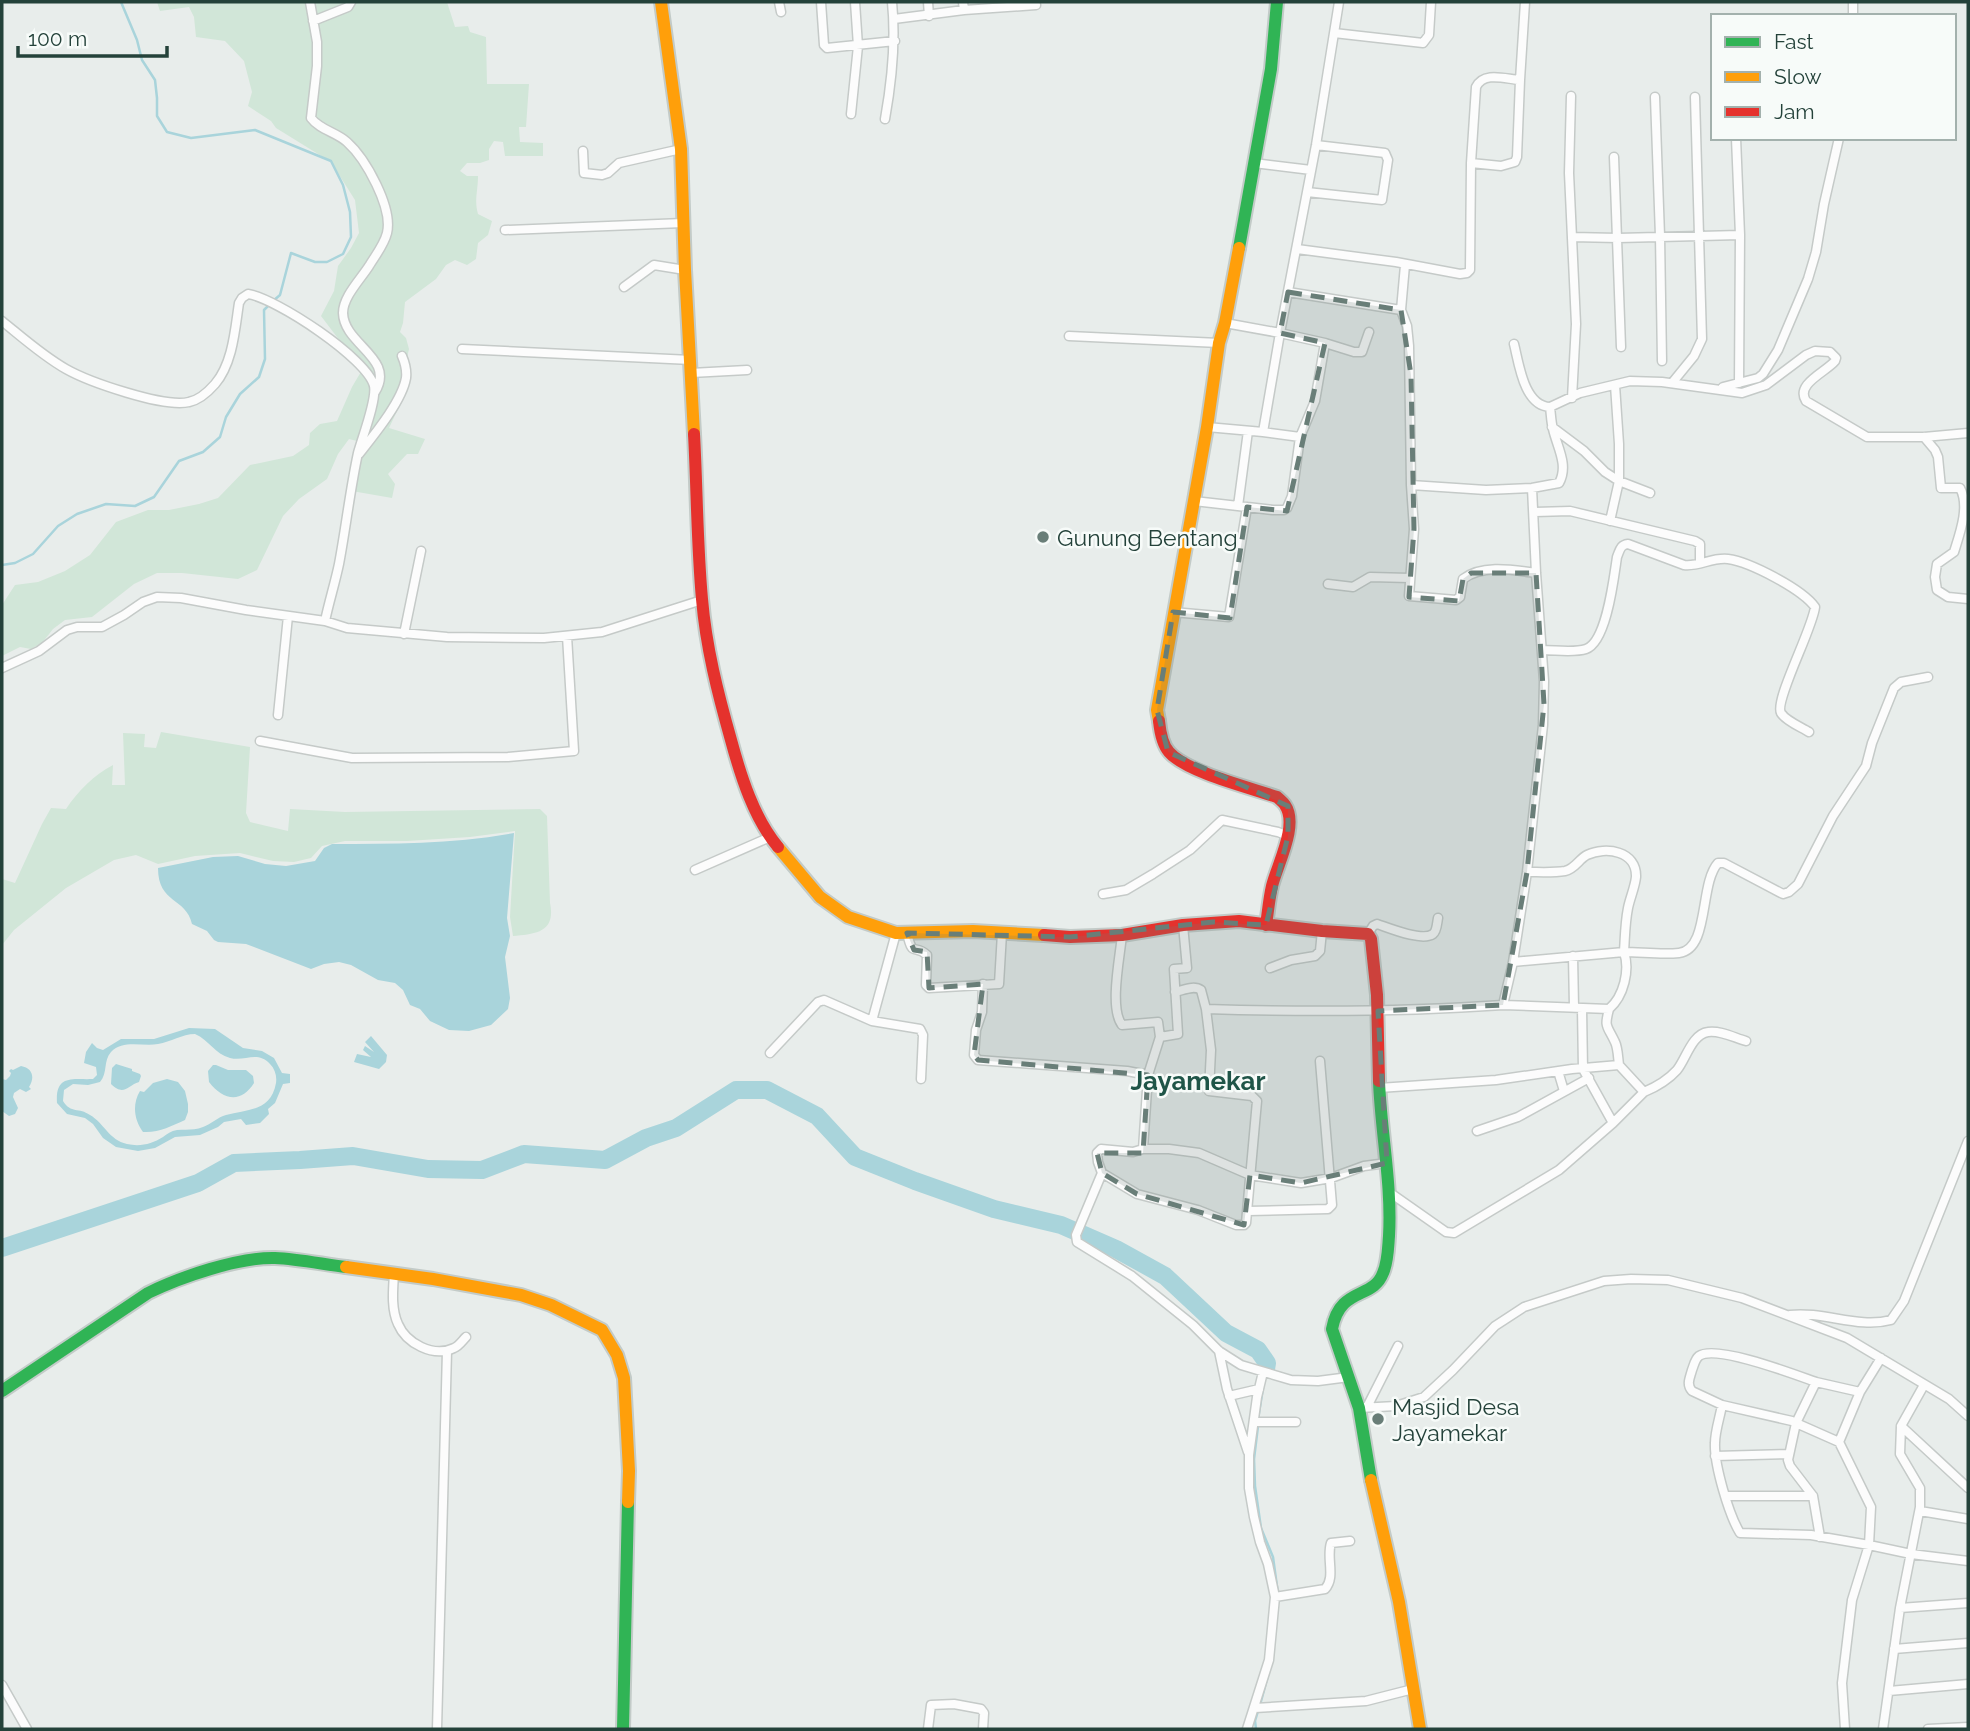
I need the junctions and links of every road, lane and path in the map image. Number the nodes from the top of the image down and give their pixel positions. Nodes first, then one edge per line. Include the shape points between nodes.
1 (310, 2) edge
2 (351, 2) edge
3 (662, 2) edge
4 (779, 2) edge
5 (821, 2) edge
6 (855, 2) edge
7 (892, 2) edge
8 (928, 2) edge
9 (1276, 2) edge
10 (1339, 2) edge
11 (1431, 2) edge
12 (1525, 2) edge
13 (996, 5) edge
14 (1036, 5) dead end
15 (964, 6) edge
16 (781, 12) dead end
17 (929, 16) junction
18 (894, 19) junction
19 (313, 20) junction
20 (1334, 33) junction
21 (895, 41) junction
22 (858, 46) junction
23 (1520, 80) junction
24 (1571, 96) dead end
25 (1655, 97) dead end
26 (1695, 97) dead end
27 (851, 114) dead end
28 (885, 119) dead end
29 (1736, 140) edge
30 (1839, 140) edge
31 (1316, 145) junction
32 (681, 149) junction
33 (583, 151) dead end
34 (1614, 157) dead end
35 (1254, 163) junction
36 (1471, 163) junction
37 (1311, 170) junction
38 (1307, 192) junction
39 (683, 223) junction
40 (505, 230) dead end
41 (1740, 235) junction
42 (1660, 236) junction
43 (1699, 236) junction
44 (1572, 237) junction
45 (1618, 238) junction
46 (1297, 249) junction
47 (1405, 265) junction
48 (685, 270) junction
49 (624, 287) dead end
50 (1288, 292) junction
51 (1401, 310) junction
52 (2, 321) edge
53 (1225, 323) junction
54 (1369, 332) dead end
55 (1280, 333) junction
56 (1069, 336) dead end
57 (1325, 343) junction
58 (1219, 344) junction
59 (1514, 344) dead end
60 (1621, 347) dead end
61 (462, 349) dead end
62 (402, 356) dead end
63 (1662, 361) dead end
64 (691, 366) junction
65 (747, 370) dead end
66 (1672, 383) junction
67 (1739, 383) junction
68 (1615, 385) junction
69 (1717, 388) junction
70 (375, 392) junction
71 (1572, 398) junction
72 (1550, 407) junction
73 (1206, 427) junction
74 (1552, 427) junction
75 (1248, 431) junction
76 (1263, 432) junction
77 (1968, 433) edge
78 (1300, 437) junction
79 (1924, 437) junction
80 (357, 458) junction
81 (1619, 481) junction
82 (1411, 485) junction
83 (1532, 488) junction
84 (1650, 493) dead end
85 (1194, 502) junction
86 (1242, 507) junction
87 (1535, 512) junction
88 (1610, 521) junction
89 (421, 551) dead end
90 (1700, 563) junction
91 (1536, 573) junction
92 (1410, 578) junction
93 (1328, 584) dead end
94 (1968, 599) edge
95 (702, 600) junction
96 (1173, 612) junction
97 (288, 617) junction
98 (325, 621) junction
99 (404, 634) junction
100 (568, 636) junction
101 (1542, 650) junction
102 (2, 667) edge
103 (1928, 677) dead end
104 (278, 715) dead end
105 (1809, 732) dead end
106 (260, 741) dead end
107 (770, 836) junction
108 (1289, 836) junction
109 (695, 870) dead end
110 (1527, 873) junction
111 (1103, 894) dead end
112 (1438, 918) dead end
113 (1183, 925) junction
114 (1266, 925) junction
115 (1322, 931) junction
116 (902, 933) junction
117 (1002, 933) junction
118 (1368, 934) junction
119 (1122, 935) junction
120 (1624, 952) junction
121 (1573, 956) junction
122 (1513, 962) junction
123 (1270, 968) dead end
124 (983, 984) junction
125 (1175, 992) junction
126 (1503, 1005) junction
127 (1578, 1008) junction
128 (1206, 1009) junction
129 (1609, 1009) junction
130 (1377, 1011) junction
131 (872, 1021) junction
132 (1160, 1037) junction
133 (1746, 1041) dead end
134 (770, 1053) dead end
135 (1320, 1061) dead end
136 (1619, 1065) junction
137 (1583, 1069) junction
138 (1558, 1071) junction
139 (1148, 1075) junction
140 (1589, 1078) junction
141 (921, 1079) dead end
142 (1379, 1088) junction
143 (1564, 1091) junction
144 (1644, 1092) junction
145 (1613, 1123) junction
146 (1477, 1131) dead end
147 (1968, 1141) edge
148 (1143, 1149) junction
149 (1387, 1163) junction
150 (1958, 1171) junction
151 (1102, 1173) junction
152 (1250, 1175) junction
153 (1968, 1177) edge
154 (1331, 1178) junction
155 (1389, 1192) junction
156 (1248, 1211) junction
157 (394, 1274) junction
158 (1787, 1315) junction
159 (466, 1337) dead end
160 (1398, 1346) dead end
161 (447, 1351) junction
162 (1219, 1351) junction
163 (1881, 1357) junction
164 (1263, 1372) junction
165 (1349, 1377) junction
166 (1816, 1382) junction
167 (1924, 1385) junction
168 (1259, 1390) junction
169 (2, 1391) edge
170 (1860, 1392) junction
171 (1229, 1396) junction
172 (1722, 1405) junction
173 (1363, 1407) junction
174 (1968, 1416) edge
175 (1254, 1422) junction
176 (1296, 1422) dead end
177 (1796, 1423) junction
178 (1900, 1426) junction
179 (1839, 1442) junction
180 (1788, 1454) junction
181 (1249, 1455) junction
182 (1715, 1456) junction
183 (1968, 1488) edge
184 (1726, 1496) junction
185 (1813, 1496) junction
186 (1920, 1511) junction
187 (1968, 1520) edge
188 (1820, 1537) junction
189 (1350, 1541) dead end
190 (1869, 1545) junction
191 (1911, 1554) junction
192 (1968, 1562) edge
193 (1275, 1597) junction
194 (1968, 1603) edge
195 (1900, 1608) junction
196 (1968, 1643) edge
197 (1894, 1648) junction
198 (1968, 1684) edge
199 (2, 1685) edge
200 (1413, 1689) junction
201 (1889, 1691) junction
202 (1255, 1708) junction
203 (1968, 1727) edge
204 (1249, 1728) edge
205 (27, 1729) edge
206 (437, 1729) edge
207 (623, 1729) edge
208 (929, 1729) edge
209 (983, 1729) edge
210 (1420, 1729) edge
211 (1845, 1729) edge
212 (1883, 1729) edge
213 (1928, 1729) edge

1 - 19 street
2 - 19 street
3 - 32 street
4 - 16 street
5 - 22 street via 825,47
6 - 22 street
7 - 18 street
8 - 17 street
9 - 35 street via 1271,69
10 - 20 street
11 - 20 street via 1429,35 1423,43
12 - 23 street
13 - 14 street
13 - 15 street
15 - 17 street
17 - 18 street
18 - 21 street
19 - 70 street via 317,66 311,118 354,149 387,210 387,234 345,302 343,314 353,336 378,366 380,381
20 - 31 street
21 - 22 street
21 - 28 street
22 - 27 street
23 - 36 street via 1489,76 1478,81
23 - 36 street via 1515,162 1501,166
24 - 44 street
25 - 42 street
26 - 43 street
29 - 41 street
30 - 67 street via 1808,279 1763,374
31 - 37 street
31 - 38 street via 1385,153 1382,200
32 - 33 street via 619,163 602,175 584,173
32 - 39 street
34 - 45 street
35 - 37 street
35 - 53 street
36 - 47 street via 1469,270 1460,274
37 - 38 street
38 - 46 street
39 - 40 street
39 - 48 street
41 - 43 street
41 - 67 street
42 - 43 street
42 - 45 street
42 - 63 street
43 - 66 street via 1702,339
44 - 45 street
44 - 71 street via 1576,324
45 - 60 street
46 - 47 street
46 - 50 street
47 - 51 street
48 - 49 street via 653,265
48 - 64 street
50 - 51 street
50 - 55 street
51 - 82 street via 1409,346
52 - 70 street via 69,371 180,404 200,397 220,377 229,357 239,303 248,294 263,298 327,336 372,378
53 - 55 street
53 - 58 street
54 - 57 street via 1362,352
55 - 57 street
55 - 76 street
56 - 58 street
57 - 78 street via 1315,401
58 - 73 street
59 - 72 street via 1533,399
61 - 64 street
62 - 80 street via 406,378 400,393
64 - 65 street
64 - 95 street
66 - 68 street
66 - 69 street
67 - 69 street
68 - 71 street
68 - 81 street
69 - 79 street via 1742,393 1752,390 1806,355 1830,352 1835,361 1802,391 1805,401 1867,437
70 - 80 street
71 - 72 street
72 - 74 street
73 - 75 street
73 - 85 street
74 - 81 street
74 - 83 street via 1563,476 1559,483
75 - 76 street
75 - 86 street
76 - 78 street
77 - 79 street
78 - 86 street via 1287,508
79 - 94 street via 1938,457 1941,488 1960,488 1963,495 1962,525 1954,552 1937,564 1937,590 1948,597
80 - 98 street
81 - 84 street
81 - 88 street
82 - 83 street via 1486,491
82 - 92 street
83 - 87 street
85 - 86 street
85 - 96 street
86 - 96 street via 1230,617
87 - 88 street via 1570,511
87 - 91 street
88 - 90 street via 1695,541 1701,548
89 - 99 street
90 - 101 street via 1684,565 1625,544 1618,556 1606,620 1593,646
90 - 105 street via 1728,559 1746,565 1813,604 1815,611 1779,707 1784,716
91 - 92 street via 1471,573 1463,579 1456,600 1411,597
91 - 101 street
92 - 93 street via 1370,577 1353,587
95 - 100 street via 614,629
95 - 107 street via 715,683 736,759
96 - 108 street via 1157,710 1168,752 1196,768 1284,801 1290,813
97 - 98 street
97 - 102 street via 157,597 102,627 67,630 39,651
97 - 104 street
98 - 99 street
99 - 100 street
100 - 106 street via 574,751 508,757 352,758
101 - 110 street via 1543,725
103 - 120 street via 1901,682 1894,688 1866,766 1793,890 1780,893 1717,863 1708,881 1693,946 1681,953
107 - 109 street
107 - 116 street via 820,897 848,917
108 - 111 street via 1222,820 1190,850 1153,874 1126,890
108 - 114 street via 1272,885
110 - 120 street via 1569,870 1584,857 1603,851 1631,859 1636,878
110 - 122 street
112 - 118 street via 1436,931 1421,937 1377,924
113 - 114 street via 1239,920
113 - 119 street
113 - 125 street via 1187,968 1174,969
114 - 115 street
115 - 118 street
115 - 123 street via 1320,951 1314,956
116 - 117 street
116 - 124 street via 914,950 927,955 929,988
116 - 131 street
117 - 119 street
117 - 124 street via 999,984
118 - 130 street
119 - 132 street via 1117,1018 1122,1025 1158,1022
120 - 121 street
120 - 129 street via 1624,980
121 - 122 street
121 - 127 street
122 - 126 street
124 - 139 street via 974,1055 978,1060
125 - 128 street via 1198,988
125 - 132 street via 1178,1034
126 - 127 street
126 - 130 street
127 - 129 street
127 - 137 street
128 - 130 street
128 - 152 street via 1209,1091 1252,1096 1257,1101
129 - 136 street via 1607,1030 1616,1043
130 - 142 street
131 - 134 street via 824,1000
131 - 141 street via 920,1029
132 - 139 street
133 - 144 street via 1705,1032 1676,1071
135 - 154 street
136 - 137 street
136 - 144 street
137 - 138 street
137 - 140 street
138 - 142 street
138 - 143 street
139 - 148 street
140 - 143 street
140 - 145 street
142 - 149 street
143 - 146 street via 1518,1117
144 - 145 street
145 - 155 street via 1559,1170 1454,1233
147 - 150 street
148 - 151 street via 1101,1149 1098,1163
148 - 152 street via 1199,1153
149 - 154 street
149 - 155 street
150 - 153 street
150 - 158 street via 1904,1301 1891,1320 1877,1324 1805,1313
151 - 156 street via 1137,1194 1236,1224 1246,1223
151 - 162 street via 1077,1242 1132,1276
152 - 154 street via 1301,1183
152 - 156 street
154 - 156 street via 1332,1205 1328,1209
155 - 165 street via 1390,1221 1381,1281 1346,1301 1333,1319 1332,1329
157 - 161 street via 398,1326 414,1343
157 - 169 street via 275,1258 207,1270 148,1293
157 - 207 street via 521,1295 602,1330 608,1339 624,1378 629,1471
158 - 163 street
158 - 173 street via 1742,1298 1668,1280 1604,1281 1524,1307 1494,1326 1424,1397 1396,1406
159 - 161 street via 457,1348
160 - 173 street
161 - 206 street
162 - 164 street
162 - 171 street
163 - 167 street
163 - 170 street
164 - 165 street via 1291,1380
164 - 168 street
165 - 173 street
166 - 170 street
166 - 172 street via 1737,1356 1700,1354 1688,1387
166 - 177 street
167 - 174 street
167 - 178 street
168 - 171 street
168 - 175 street
170 - 179 street
171 - 181 street
172 - 177 street
172 - 182 street
173 - 200 street via 1371,1480
175 - 176 street
175 - 181 street
177 - 179 street
177 - 180 street
178 - 183 street
178 - 186 street via 1900,1454 1920,1488
179 - 190 street via 1871,1507
180 - 182 street
180 - 185 street via 1790,1466
181 - 193 street via 1254,1517
182 - 184 street
184 - 185 street
184 - 188 street via 1740,1533
185 - 188 street
186 - 187 street
186 - 191 street
188 - 190 street
189 - 193 street via 1331,1543 1331,1579 1325,1589
190 - 191 street
190 - 211 street via 1852,1600 1842,1683
191 - 192 street
191 - 195 street
193 - 202 street via 1269,1660
194 - 195 street
195 - 197 street
196 - 197 street
197 - 201 street
198 - 201 street
199 - 205 street
200 - 202 street via 1366,1701
200 - 210 street
201 - 212 street
202 - 204 street
203 - 213 street
208 - 209 street via 931,1705 954,1704 981,1709

